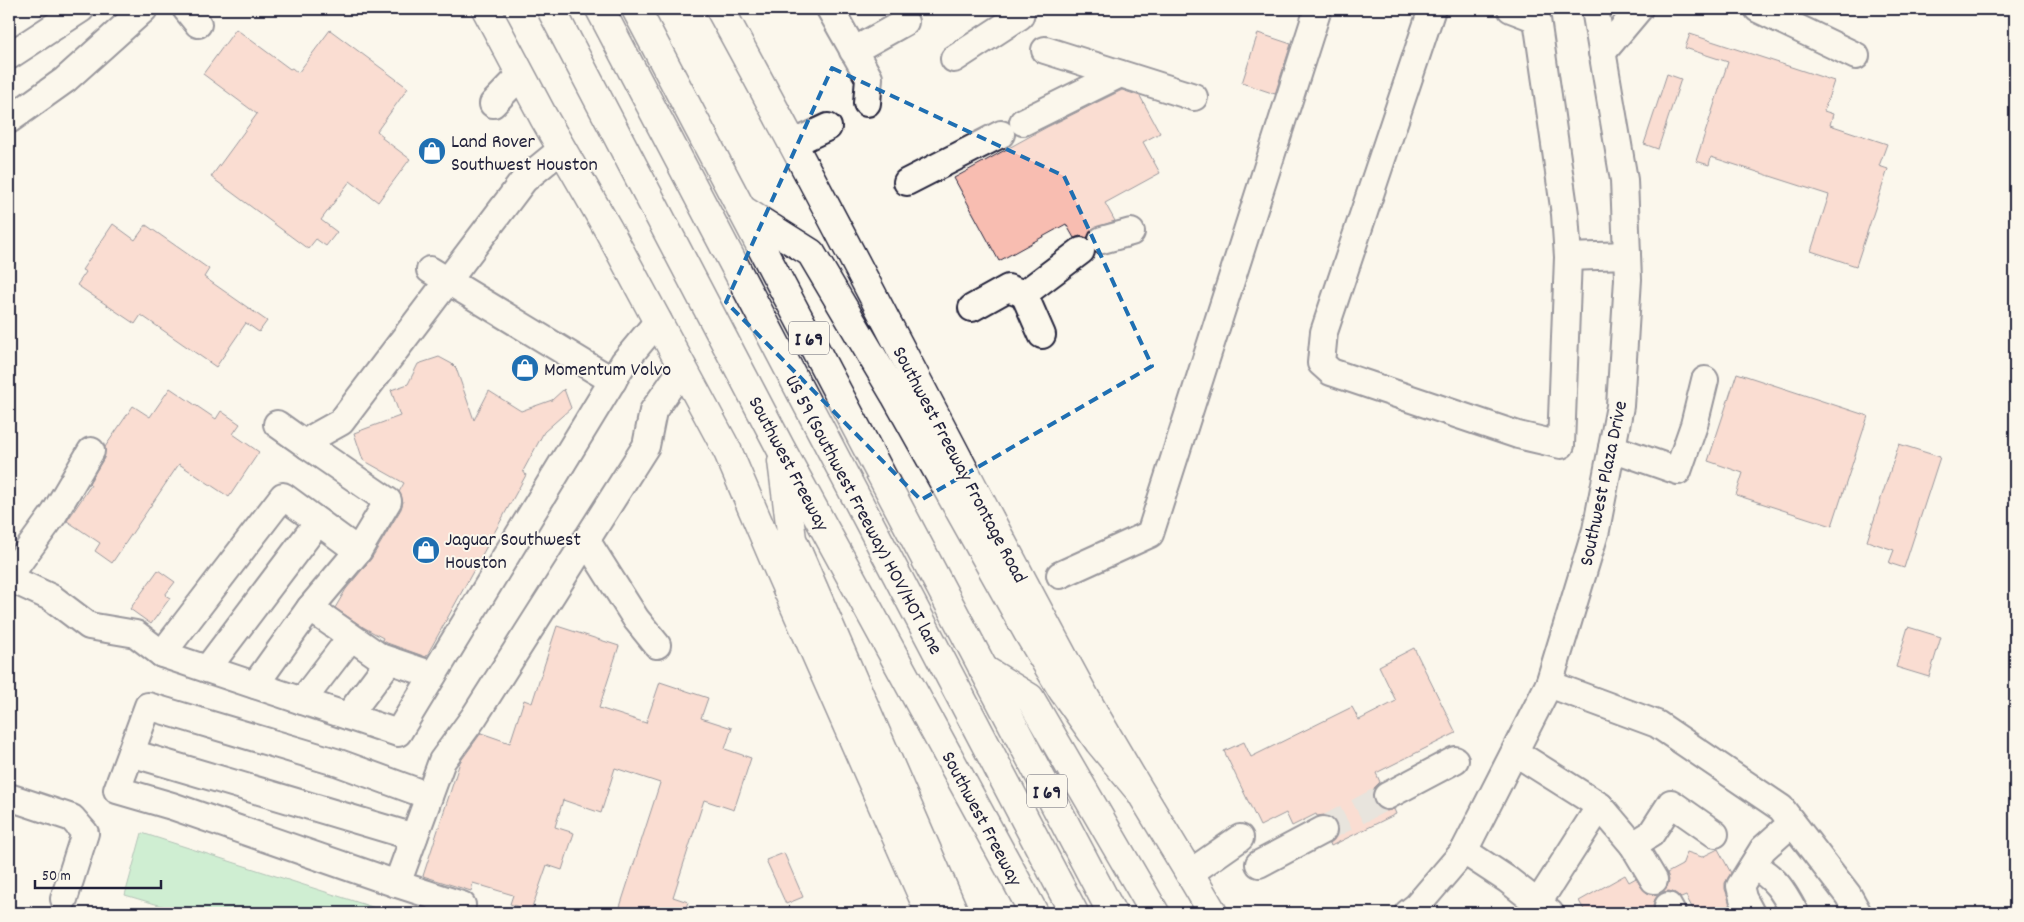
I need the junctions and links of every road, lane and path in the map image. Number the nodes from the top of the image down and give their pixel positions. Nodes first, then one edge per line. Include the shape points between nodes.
1 (82, 9) edge
2 (144, 9) edge
3 (486, 9) edge
4 (551, 9) edge
5 (600, 9) edge
6 (636, 9) edge
7 (720, 9) edge
8 (830, 9) edge
9 (1022, 9) edge
10 (1318, 9) edge
11 (1432, 9) edge
12 (1511, 9) edge
13 (1595, 9) edge
14 (1639, 9) edge
15 (1758, 9) edge
16 (904, 22) dead end
17 (1045, 50) dead end
18 (854, 51) junction
19 (1602, 52) junction
20 (9, 56) edge
21 (1856, 56) dead end
22 (954, 58) dead end
23 (1120, 74) junction
24 (521, 75) junction
25 (1194, 97) dead end
26 (867, 103) dead end
27 (493, 104) dead end
28 (9, 120) edge
29 (828, 127) dead end
30 (794, 143) junction
31 (562, 149) junction
32 (907, 182) dead end
33 (741, 209) junction
34 (1131, 232) dead end
35 (1627, 255) junction
36 (1568, 257) junction
37 (440, 275) junction
38 (1024, 294) junction
39 (972, 308) dead end
40 (658, 321) junction
41 (1042, 335) dead end
42 (683, 368) junction
43 (1705, 380) dead end
44 (613, 381) junction
45 (277, 424) dead end
46 (308, 446) junction
47 (780, 447) junction
48 (1612, 448) junction
49 (91, 452) dead end
50 (318, 522) junction
51 (586, 540) junction
52 (358, 551) junction
53 (1060, 575) dead end
54 (9, 577) edge
55 (310, 608) junction
56 (351, 637) junction
57 (657, 646) dead end
58 (162, 654) junction
59 (390, 660) junction
60 (982, 668) junction
61 (207, 669) junction
62 (433, 675) junction
63 (1550, 684) junction
64 (256, 685) junction
65 (302, 701) junction
66 (348, 716) junction
67 (131, 753) junction
68 (1516, 753) junction
69 (1455, 760) dead end
70 (1137, 788) junction
71 (429, 796) junction
72 (1387, 796) tunnel mouth
73 (9, 797) edge
74 (1600, 806) junction
75 (1792, 823) junction
76 (1324, 830) tunnel mouth
77 (1715, 834) dead end
78 (414, 836) junction
79 (1240, 838) dead end
80 (1634, 845) junction
81 (1464, 851) junction
82 (1259, 864) dead end
83 (1753, 866) junction
84 (1190, 873) junction
85 (1654, 880) dead end
86 (398, 884) junction
87 (64, 899) dead end
88 (462, 905) dead end
89 (1544, 908) edge
90 (930, 913) edge
91 (954, 913) edge
92 (1034, 913) edge
93 (1074, 913) edge
94 (1112, 913) edge
95 (1155, 913) edge
96 (1213, 913) edge
97 (1408, 913) edge
98 (1751, 913) edge
99 (1795, 913) edge
100 (1858, 913) edge

1 - 20 street
2 - 28 street via 64,80
3 - 24 main road
4 - 47 main road, Southwest Freeway
5 - 93 main road, US 59 (Southwest Freeway) HOV/HOT lane
6 - 33 main road, I 69
7 - 30 main road, Southwest Freeway Frontage Road
8 - 18 street
9 - 22 street via 1020,16
10 - 53 street via 1150,534
11 - 36 street via 1324,332 1321,363 1331,372 1518,435 1561,445
12 - 36 street via 1537,19 1565,214
13 - 19 street, Southwest Plaza Drive
14 - 19 street
15 - 21 street
16 - 18 street
17 - 23 street
18 - 26 street via 868,78
19 - 35 street, Southwest Plaza Drive via 1624,180
23 - 25 street
23 - 32 street
24 - 27 street
24 - 31 main road
29 - 30 street
30 - 70 main road, Southwest Freeway Frontage Road via 936,420
31 - 37 street via 516,172
31 - 40 main road
33 - 60 main road, I 69
33 - 70 main road via 811,253 1063,691
34 - 38 street via 1091,246
35 - 36 street
35 - 48 street, Southwest Plaza Drive via 1620,406
37 - 44 street
37 - 46 street via 358,384 341,422 314,437
38 - 39 street via 1008,288
38 - 41 street
40 - 42 main road
40 - 44 street via 624,362
42 - 51 street via 653,411 646,446
42 - 90 main road via 728,452
43 - 48 street via 1678,471
44 - 62 street
45 - 46 street
46 - 52 street via 388,501
47 - 91 main road via 792,539
47 - 92 main road, Southwest Freeway
48 - 63 street, Southwest Plaza Drive via 1596,530
49 - 54 street via 54,514
50 - 52 street
50 - 58 street via 284,496
50 - 61 street
51 - 57 street
51 - 71 street via 474,717 442,761
52 - 55 street
54 - 58 street via 52,598 89,626 136,634
55 - 56 street
55 - 64 street
56 - 59 street
56 - 65 street
58 - 61 street
59 - 62 street
59 - 66 street
60 - 94 main road, I 69
60 - 95 main road via 1030,698
61 - 64 street
62 - 66 street via 398,733
63 - 68 street, Southwest Plaza Drive
63 - 75 street via 1657,724 1781,808
64 - 65 street
65 - 66 street
67 - 71 street via 148,706 339,763
67 - 78 street
67 - 86 street via 117,790
68 - 74 street
68 - 81 street, Southwest Plaza Drive
69 - 72 street
70 - 84 main road, Southwest Freeway Frontage Road
71 - 78 street
73 - 87 street via 72,818 85,833
74 - 80 street
74 - 89 street
75 - 83 street via 1763,849
75 - 100 street via 1848,895
76 - 82 street
77 - 80 street via 1672,804 1651,834
78 - 86 street
79 - 84 street
80 - 85 street
81 - 89 street
81 - 97 street, Southwest Plaza Drive
83 - 98 street via 1740,886
83 - 99 street via 1768,874 1781,887
84 - 96 main road, Southwest Freeway Frontage Road
86 - 88 street

